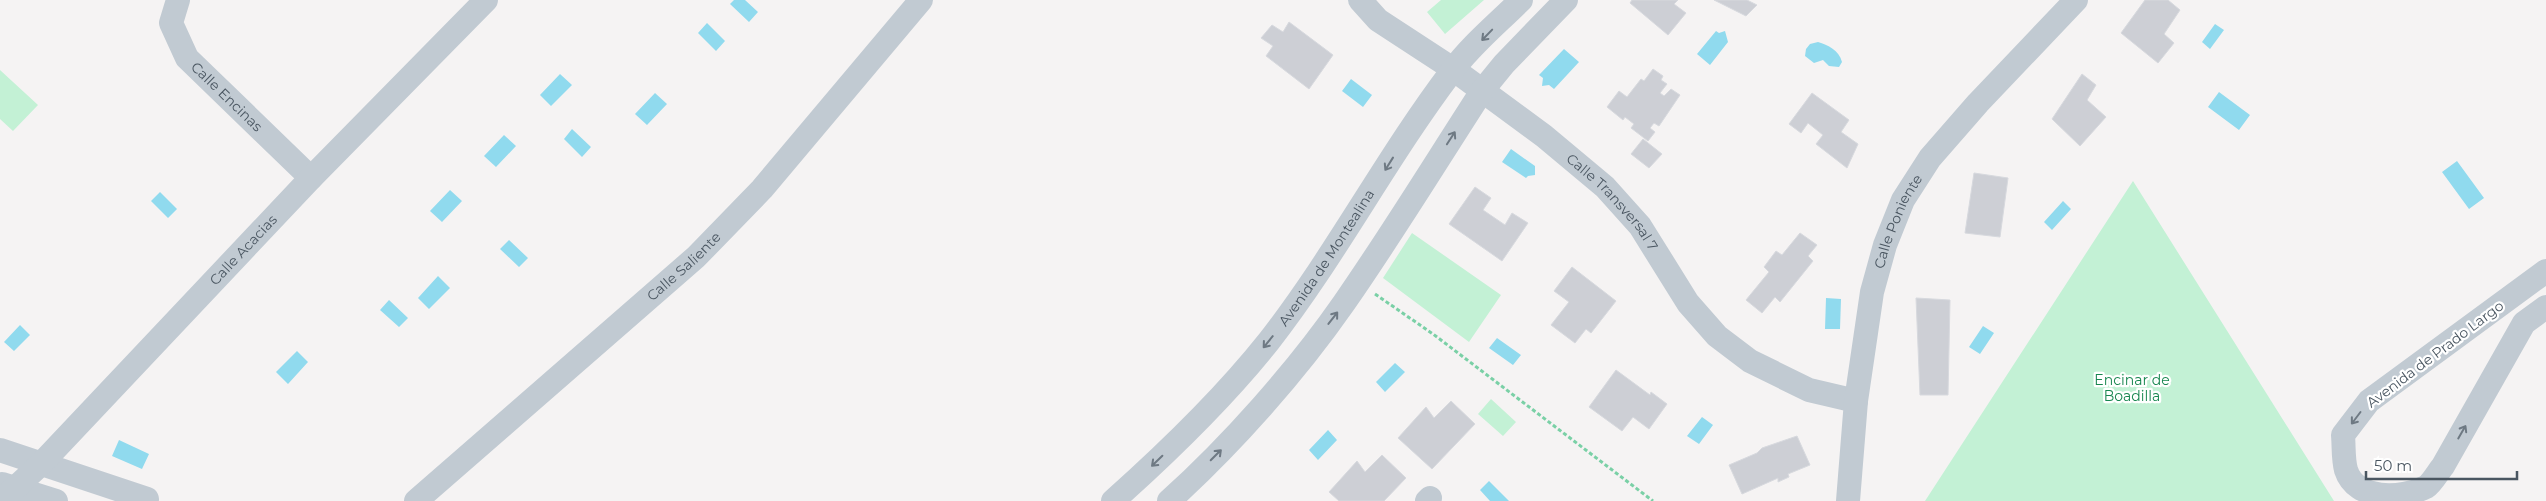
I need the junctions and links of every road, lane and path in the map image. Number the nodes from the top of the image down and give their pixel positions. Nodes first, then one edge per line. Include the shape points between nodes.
1 (178, 0) edge
2 (486, 0) edge
3 (921, 0) edge
4 (1360, 0) edge
5 (1521, 0) edge
6 (1566, 0) edge
7 (2076, 0) edge
8 (1453, 69) junction
9 (1482, 91) junction
10 (311, 178) junction
11 (2546, 271) edge
12 (1358, 282) junction
13 (2546, 307) edge
14 (1856, 401) junction
15 (0, 450) edge
16 (41, 464) junction
17 (5, 491) edge
18 (147, 499) dead end
19 (56, 501) edge
20 (416, 501) edge
21 (1113, 501) edge
22 (1169, 501) edge
23 (1653, 501) edge
24 (1848, 501) edge

1 - 10 street, Calle Encinas via 171,23 187,58
2 - 10 street, Calle Acacias
3 - 20 street, Calle Saliente via 762,189 696,258
4 - 8 street, Calle Transversal 7 via 1378,20
5 -> 8 street, Avenida de Montealina
6 - 9 street
7 - 14 street, Calle Poniente via 1930,158 1903,200 1872,292
8 - 9 street, Calle Transversal 7
8 -> 21 street, Avenida de Montealina via 1335,250 1269,341 1201,418
12 -> 9 street
9 - 14 street, Calle Transversal 7 via 1544,136 1605,187 1640,226 1688,303 1717,336 1750,361 1809,390
10 - 16 street, Calle Acacias
11 -> 13 street, Avenida de Prado Largo via 2369,401 2343,436 2346,472 2359,488 2377,497 2428,486 2524,323
22 -> 12 street via 1268,400
12 - 23 path via 1433,334
14 - 24 street, Calle Poniente
15 - 16 street
16 - 17 street, Calle Acacias
16 - 18 street
17 - 19 street

